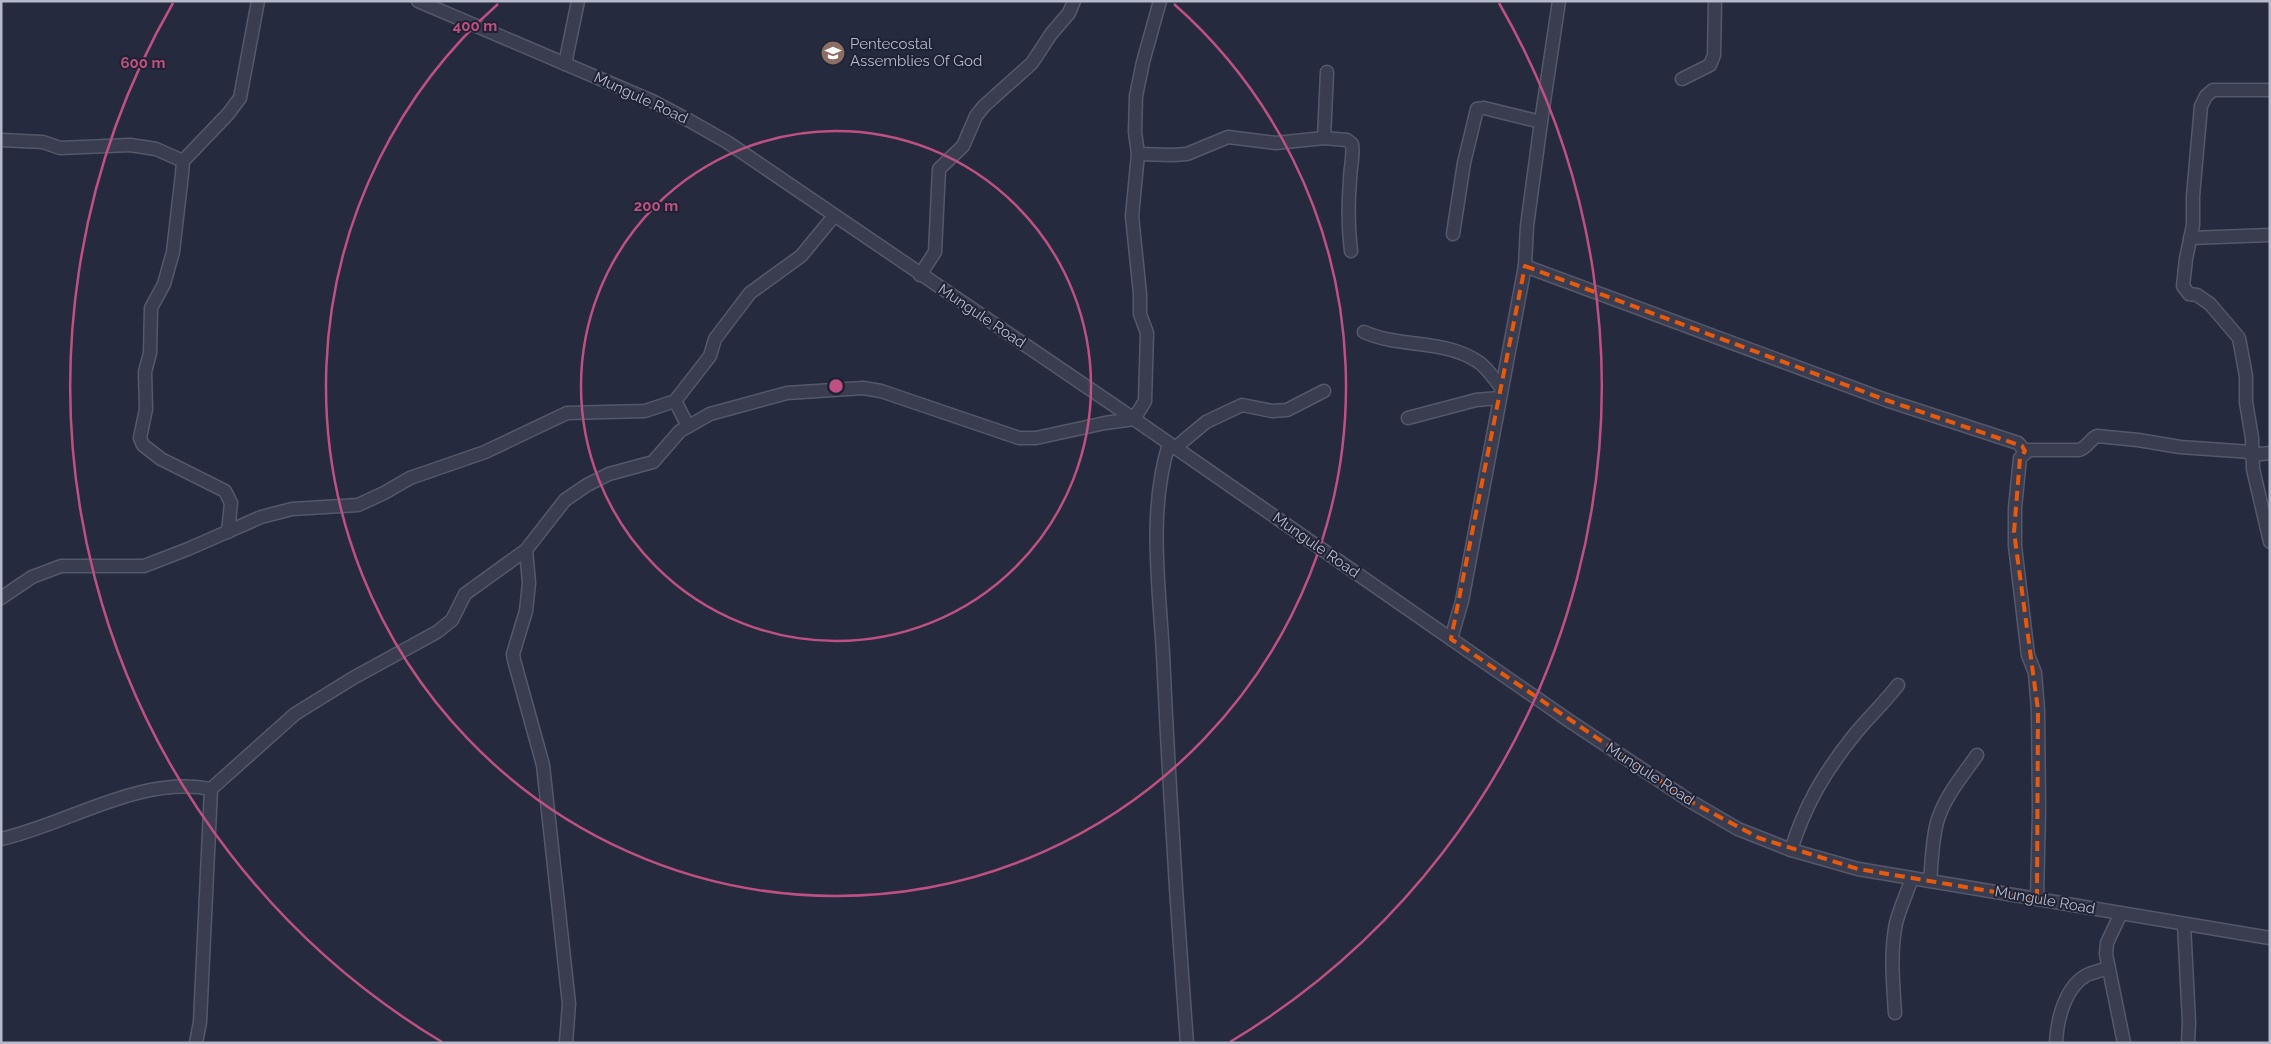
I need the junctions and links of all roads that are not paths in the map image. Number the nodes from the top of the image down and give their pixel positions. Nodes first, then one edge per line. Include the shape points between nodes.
1 (258, 1) edge
2 (418, 1) edge
3 (578, 1) edge
4 (1074, 1) edge
5 (1160, 1) edge
6 (1560, 1) edge
7 (1715, 1) edge
8 (565, 64) junction
9 (1327, 72) dead end
10 (1682, 79) dead end
11 (2270, 90) edge
12 (1541, 122) junction
13 (1324, 138) junction
14 (1, 140) edge
15 (1138, 154) junction
16 (182, 161) junction
17 (834, 216) junction
18 (1453, 234) dead end
19 (2270, 235) edge
20 (2190, 238) junction
21 (1351, 251) dead end
22 (1525, 266) junction
23 (920, 275) junction
24 (1364, 332) dead end
25 (1324, 391) dead end
26 (1500, 392) junction
27 (675, 401) junction
28 (1408, 418) dead end
29 (1134, 419) junction
30 (688, 426) junction
31 (1172, 446) junction
32 (2025, 451) junction
33 (2270, 453) edge
34 (2251, 454) junction
35 (228, 532) junction
36 (2270, 542) edge
37 (526, 550) junction
38 (1, 598) edge
39 (1451, 639) junction
40 (1898, 685) dead end
41 (1977, 755) dead end
42 (211, 789) junction
43 (1, 839) edge
44 (1791, 850) junction
45 (1912, 878) junction
46 (1930, 881) junction
47 (2037, 899) junction
48 (2121, 914) junction
49 (2184, 924) junction
50 (2270, 938) edge
51 (2108, 968) junction
52 (1895, 1013) dead end
53 (196, 1043) edge
54 (566, 1043) edge
55 (1187, 1043) edge
56 (2056, 1043) edge
57 (2124, 1043) edge
58 (2188, 1043) edge

1 - 16 street via 240,98
2 - 8 street, Mungule Road
3 - 8 street
4 - 23 street via 1069,13 1032,63 984,106 976,116 964,146 939,169 935,252
5 - 15 street via 1142,62 1136,96
6 - 12 street
7 - 10 street via 1714,55 1710,65
8 - 17 street, Mungule Road via 690,121 727,142
9 - 13 street
11 - 20 street via 2213,90 2206,96 2201,106 2193,196 2194,225
12 - 18 street via 1477,109 1464,163
12 - 22 street
13 - 15 street via 1276,143 1228,137 1187,154
13 - 21 street via 1347,140 1352,144 1354,155 1348,229
14 - 16 street via 43,142 60,148 130,144 156,149
15 - 29 street via 1132,216 1140,314 1147,333 1145,400
16 - 35 street via 173,252 164,284 151,308 150,353 145,372 146,409 140,438 142,445 161,459 225,490 231,503
17 - 23 street, Mungule Road
17 - 27 street via 801,256 750,293 715,339 710,356
19 - 20 street
20 - 34 street via 2184,286 2189,294 2197,295 2210,304 2239,338 2246,376
22 - 26 street
22 - 32 street via 1886,400 2018,443
23 - 29 street, Mungule Road
24 - 26 street via 1457,351 1479,362
25 - 31 street via 1287,410 1272,411 1242,405 1206,422
26 - 28 street
26 - 39 street via 1462,601
27 - 30 street
27 - 35 street via 645,411 567,412 485,452 410,478 364,502 292,509 261,517
29 - 30 street via 1044,437 1019,438 901,397 863,388 787,394 710,414
29 - 31 street, Mungule Road
30 - 37 street via 653,462 609,474 565,500
31 - 39 street, Mungule Road
31 - 55 street via 1162,467 1157,515 1166,737
32 - 34 street via 2080,450 2098,436
32 - 47 street via 2020,458 2014,532 2028,655 2035,673 2038,710
33 - 34 street
34 - 36 street
35 - 38 street via 144,566 61,566 27,580
37 - 42 street via 465,594 452,620 437,632 352,678 295,714
37 - 54 street via 529,583 526,611 513,654 542,765 569,1004
39 - 44 street, Mungule Road via 1690,801 1738,829
40 - 44 street via 1854,735 1816,788 1804,811
41 - 46 street via 1946,801 1938,819
42 - 43 street via 166,788 134,795
42 - 53 street via 200,1022
44 - 45 street, Mungule Road via 1858,869
45 - 46 street, Mungule Road
45 - 52 street via 1894,937
46 - 47 street, Mungule Road
47 - 48 street, Mungule Road
48 - 49 street, Mungule Road
48 - 51 street via 2108,943
49 - 50 street, Mungule Road
49 - 58 street via 2190,1022
51 - 56 street via 2087,975 2066,1000 2057,1026
51 - 57 street

